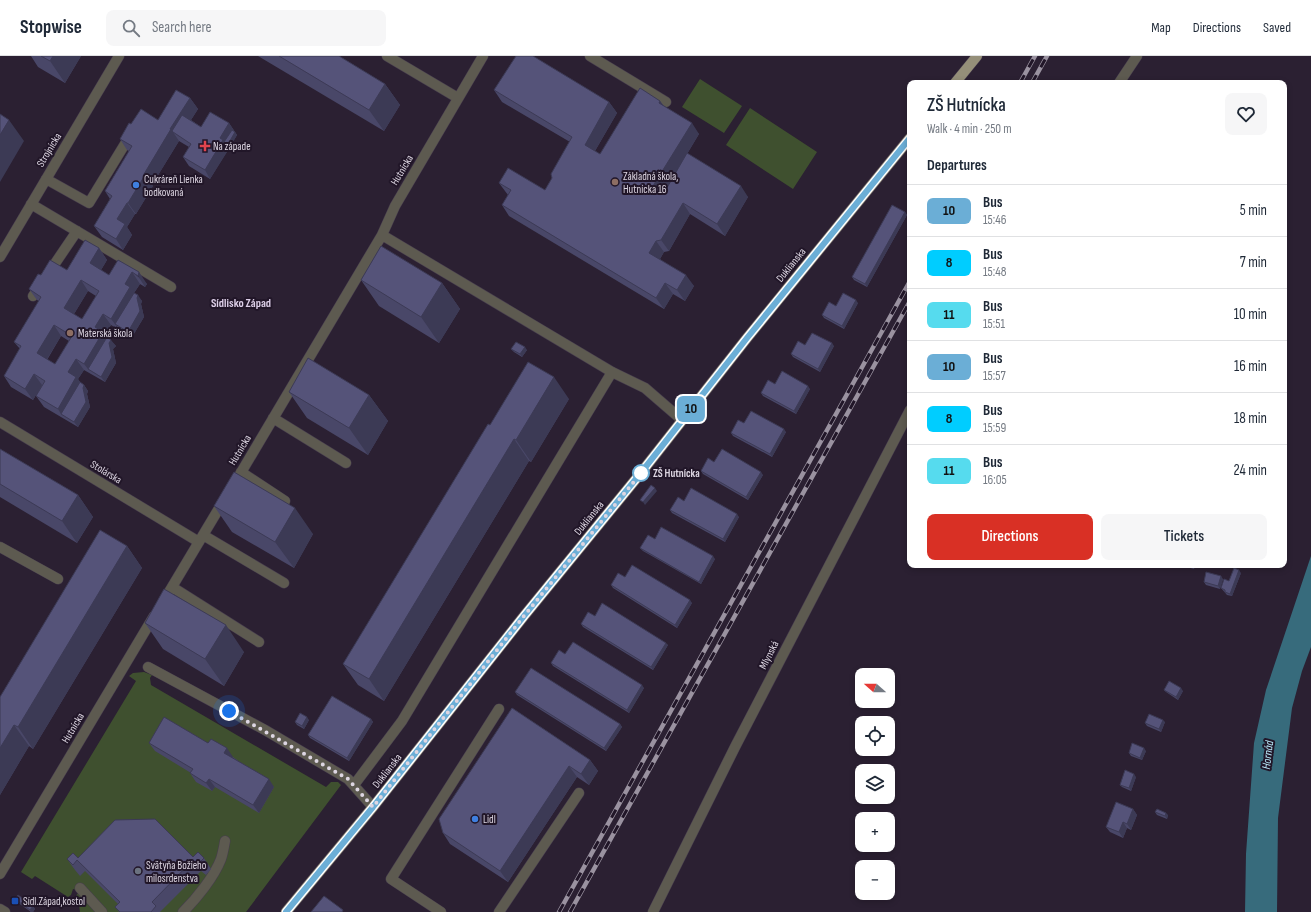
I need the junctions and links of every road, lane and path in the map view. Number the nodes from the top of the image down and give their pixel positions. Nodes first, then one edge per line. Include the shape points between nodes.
1 (119, 56) edge
2 (387, 56) edge
3 (483, 56) edge
4 (590, 56) edge
5 (977, 56) edge
6 (1137, 56) edge
7 (957, 80) edge
8 (1121, 80) edge
9 (458, 98) junction
10 (666, 102) dead end
11 (136, 125) edge
12 (907, 142) edge
13 (46, 179) junction
14 (31, 204) junction
15 (77, 231) junction
16 (382, 235) junction
17 (0, 257) edge
18 (171, 286) dead end
19 (32, 296) edge
20 (612, 372) junction
21 (907, 416) edge
22 (273, 418) junction
23 (682, 420) junction
24 (0, 422) edge
25 (346, 463) edge
26 (241, 472) junction
27 (285, 501) edge
28 (201, 539) junction
29 (0, 547) edge
30 (58, 579) dead end
31 (284, 582) dead end
32 (172, 587) junction
33 (259, 642) dead end
34 (148, 667) dead end
35 (499, 709) dead end
36 (354, 785) junction
37 (579, 793) dead end
38 (373, 807) junction
39 (225, 841) dead end
40 (0, 874) edge
41 (80, 888) dead end
42 (0, 909) edge
43 (5, 912) edge
44 (102, 912) edge
45 (183, 912) edge
46 (286, 912) edge
47 (440, 912) edge
48 (500, 912) edge
49 (653, 912) edge

1 - 13 street, Strojnícka
2 - 9 street
3 - 9 street, Hutnícka
4 - 10 street
5 - 7 main road
6 - 8 street
9 - 16 street, Hutnícka via 394,206
11 - 13 street via 89,203
12 - 23 main road, Duklianska
13 - 14 street, Strojnícka
14 - 15 street
14 - 17 street, Strojnícka
15 - 18 street
15 - 19 street
16 - 20 street
16 - 22 street, Hutnícka
20 - 23 street via 645,388
20 - 36 street, Duklianska via 402,721
21 - 49 street, Mlynská via 735,747
22 - 25 street
22 - 26 street, Hutnícka
23 - 38 main road, Duklianska
24 - 28 street, Stolárska
26 - 27 street
26 - 28 street, Hutnícka
28 - 31 street, Stolárska
28 - 32 street, Hutnícka
29 - 30 street
32 - 33 street
32 - 40 street, Hutnícka
34 - 36 street via 271,734
35 - 47 street via 391,879
36 - 38 street
37 - 48 street
38 - 46 main road, Duklianska
39 - 45 street via 213,873
41 - 44 street
42 - 43 street

